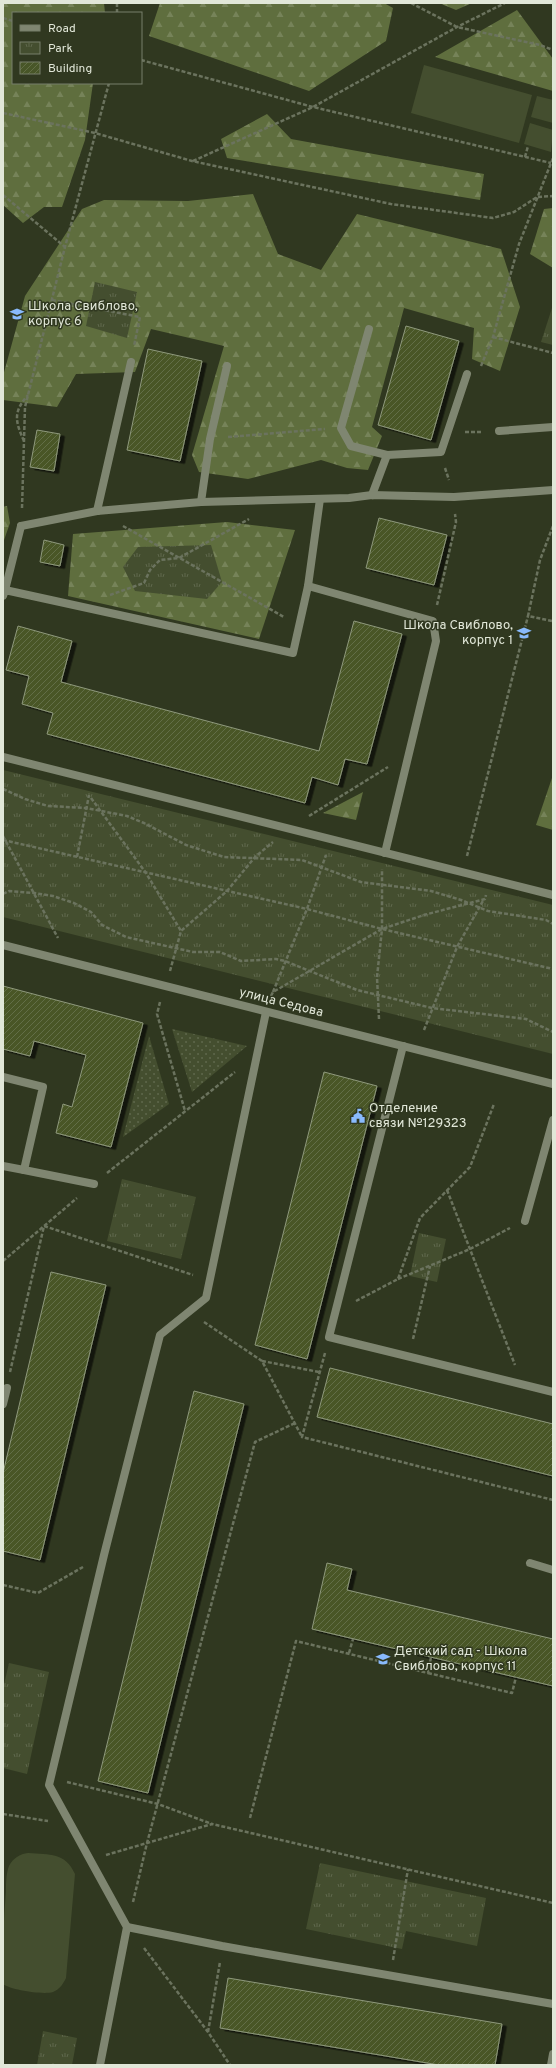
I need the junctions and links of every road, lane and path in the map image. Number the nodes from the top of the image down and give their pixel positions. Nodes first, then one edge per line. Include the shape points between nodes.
1 (410, 3) edge
2 (505, 3) edge
3 (457, 27) junction
4 (553, 50) edge
5 (142, 60) edge
6 (108, 84) edge
7 (313, 107) junction
8 (3, 113) edge
9 (95, 133) junction
10 (528, 146) dead end
11 (525, 157) junction
12 (553, 158) edge
13 (192, 161) junction
14 (551, 164) junction
15 (3, 195) edge
16 (553, 196) edge
17 (537, 197) junction
18 (65, 247) junction
19 (52, 300) junction
20 (369, 329) dead end
21 (493, 337) junction
22 (553, 353) edge
23 (131, 362) joint
24 (227, 366) dead end
25 (479, 372) dead end
26 (467, 374) dead end
27 (29, 394) junction
28 (553, 426) edge
29 (341, 428) junction
30 (499, 431) joint
31 (449, 432) junction
32 (210, 439) junction
33 (24, 441) junction
34 (441, 452) junction
35 (387, 455) junction
36 (553, 490) edge
37 (372, 495) junction
38 (454, 497) junction
39 (320, 499) junction
40 (201, 502) junction
41 (97, 511) junction
42 (254, 516) dead end
43 (21, 526) junction
44 (553, 526) edge
45 (179, 558) junction
46 (308, 586) junction
47 (4, 593) edge
48 (107, 596) dead end
49 (528, 616) junction
50 (433, 621) junction
51 (552, 621) dead end
52 (299, 626) junction
53 (3, 757) edge
54 (91, 779) junction
55 (3, 789) edge
56 (89, 794) junction
57 (86, 808) junction
58 (101, 811) junction
59 (3, 836) edge
60 (3, 840) edge
61 (332, 840) junction
62 (7, 842) junction
63 (385, 853) junction
64 (77, 857) junction
65 (322, 867) junction
66 (146, 873) junction
67 (463, 873) junction
68 (493, 880) junction
69 (382, 885) junction
70 (34, 893) junction
71 (3, 894) edge
72 (553, 895) edge
73 (484, 899) junction
74 (468, 903) junction
75 (479, 908) junction
76 (307, 909) junction
77 (553, 924) edge
78 (382, 929) junction
79 (181, 932) dead end
80 (58, 938) dead end
81 (3, 945) edge
82 (457, 947) junction
83 (285, 961) junction
84 (553, 969) edge
85 (310, 971) junction
86 (272, 992) junction
87 (378, 995) junction
88 (432, 1008) junction
89 (266, 1012) junction
90 (379, 1019) dead end
91 (424, 1030) dead end
92 (553, 1032) edge
93 (403, 1046) junction
94 (256, 1055) junction
95 (3, 1077) edge
96 (553, 1084) edge
97 (494, 1104) dead end
98 (553, 1120) edge
99 (3, 1166) edge
100 (24, 1170) junction
101 (94, 1184) junction
102 (447, 1190) junction
103 (525, 1221) joint
104 (44, 1226) junction
105 (470, 1249) junction
106 (3, 1261) edge
107 (430, 1266) junction
108 (398, 1279) junction
109 (210, 1280) junction
110 (189, 1312) junction
111 (335, 1312) junction
112 (329, 1337) junction
113 (409, 1357) junction
114 (262, 1361) junction
115 (320, 1372) junction
116 (522, 1384) junction
117 (6, 1388) joint
118 (553, 1392) edge
119 (3, 1404) edge
120 (295, 1423) junction
121 (302, 1437) junction
122 (553, 1500) edge
123 (104, 1556) junction
124 (530, 1563) dead end
125 (553, 1570) edge
126 (3, 1585) edge
127 (354, 1638) dead end
128 (349, 1653) junction
129 (431, 1657) dead end
130 (428, 1673) junction
131 (516, 1677) dead end
132 (51, 1778) junction
133 (158, 1804) junction
134 (3, 1814) edge
135 (250, 1818) dead end
136 (70, 1824) junction
137 (212, 1824) junction
138 (147, 1843) junction
139 (90, 1860) junction
140 (408, 1869) junction
141 (553, 1903) edge
142 (127, 1927) junction
143 (222, 1946) junction
144 (390, 1976) junction
145 (553, 2004) edge
146 (208, 2032) junction
147 (553, 2054) edge
148 (100, 2065) edge
149 (230, 2065) edge
150 (551, 2065) edge

1 - 3 path
2 - 3 path
3 - 4 path
3 - 7 path
5 - 7 path
6 - 9 path
7 - 11 path
7 - 13 path
8 - 9 path
9 - 13 path
9 - 18 path
10 - 11 path
11 - 14 path
12 - 14 path
13 - 17 path via 391,204 493,218 514,212
14 - 17 path
15 - 18 path
16 - 17 path
17 - 21 path via 519,244
18 - 19 path
19 - 23 path via 140,317
19 - 27 path
20 - 29 street
21 - 22 path
21 - 25 path
23 - 41 street
24 - 32 street
26 - 31 street
27 - 33 path
27 - 33 path via 19,405 16,424
28 - 30 street
29 - 32 path
29 - 35 street via 351,446
30 - 31 path
31 - 34 street
32 - 40 street
33 - 43 path
34 - 35 street
34 - 38 path
35 - 37 street
36 - 38 street
37 - 38 street
37 - 39 street
38 - 50 path via 456,522
39 - 40 street
39 - 46 street
40 - 41 street
41 - 43 street
41 - 45 path
42 - 45 path
43 - 47 street
44 - 49 path via 540,560
45 - 48 path via 160,560 150,570 144,583
45 - 52 path
46 - 50 street
46 - 52 street
47 - 52 street via 293,653
49 - 51 path
49 - 67 path
50 - 63 street via 436,640
53 - 54 street
54 - 56 path
54 - 61 street
55 - 57 path via 48,806
56 - 57 path
56 - 58 path
57 - 58 path
57 - 64 path
58 - 65 path via 127,816 186,845 224,857 302,860
58 - 66 path
59 - 62 path
60 - 62 path
61 - 63 street
61 - 65 path
62 - 64 path
62 - 70 path
63 - 67 street
63 - 69 path
64 - 66 path
65 - 69 path via 361,882
65 - 76 path
66 - 76 path
66 - 79 path
67 - 68 street
68 - 72 street
68 - 73 path
69 - 74 path via 431,891
69 - 78 path
70 - 71 path via 9,891
70 - 80 path
70 - 83 path via 74,903 91,912 102,925 126,937 193,952 220,952 241,961
73 - 74 path
73 - 75 path
74 - 75 path
74 - 78 path
75 - 77 path via 546,920
75 - 82 path
76 - 78 path
76 - 83 path
78 - 82 path
78 - 85 path
78 - 87 path via 377,978
81 - 89 street, улица Седова
82 - 84 path
82 - 88 path
83 - 85 path
83 - 86 path
85 - 86 path
85 - 87 path via 357,990
86 - 89 path
87 - 88 path
87 - 90 path
88 - 91 path
88 - 92 path via 526,1019
89 - 93 street, улица Седова
89 - 94 street
93 - 96 street, улица Седова
93 - 111 street
94 - 101 path
94 - 109 street
95 - 100 street via 43,1086
97 - 102 path via 470,1167
98 - 103 street
99 - 100 street
100 - 101 street
101 - 104 path
102 - 105 path
102 - 108 path via 420,1218
103 - 105 path
104 - 106 path
104 - 109 path
104 - 117 path
105 - 107 path
105 - 116 path
107 - 108 path
107 - 113 path
108 - 111 path
109 - 110 street via 206,1298
110 - 114 path
110 - 123 street via 160,1335
111 - 112 street
112 - 113 street
112 - 115 path
113 - 116 street
114 - 115 path
114 - 120 path
115 - 121 path
116 - 118 street
117 - 119 street
120 - 121 path
120 - 133 path via 254,1442
121 - 122 path
123 - 126 path via 38,1592
123 - 132 street
124 - 125 street
127 - 128 path
128 - 130 path
128 - 135 path via 296,1641
129 - 130 path
130 - 131 path via 512,1693
132 - 133 path
132 - 136 street via 49,1786
133 - 137 path
133 - 138 path
134 - 136 path
136 - 139 street
137 - 138 path
137 - 140 path
138 - 139 path
138 - 142 path
139 - 142 street
140 - 141 path
140 - 144 path
142 - 143 street
142 - 146 path
142 - 148 street
143 - 144 street
143 - 146 path
144 - 145 street
146 - 149 path
147 - 150 street

